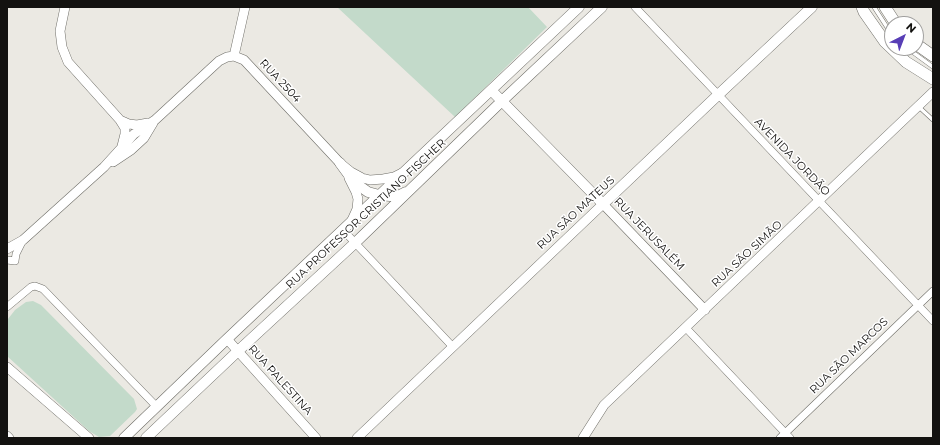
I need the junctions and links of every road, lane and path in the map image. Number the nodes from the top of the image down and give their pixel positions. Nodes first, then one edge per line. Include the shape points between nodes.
1 (65, 7) edge
2 (245, 7) edge
3 (579, 7) edge
4 (602, 7) edge
5 (635, 7) edge
6 (812, 7) edge
7 (862, 7) edge
8 (874, 7) edge
9 (884, 23) edge
10 (924, 50) edge
11 (234, 56) junction
12 (918, 56) edge
13 (933, 56) edge
14 (933, 67) edge
15 (933, 79) edge
16 (491, 90) junction
17 (933, 92) edge
18 (718, 95) junction
19 (503, 100) junction
20 (918, 106) junction
21 (120, 120) junction
22 (155, 120) junction
23 (933, 120) edge
24 (120, 148) junction
25 (340, 163) junction
26 (104, 167) junction
27 (405, 170) junction
28 (411, 189) junction
29 (379, 195) junction
30 (819, 202) junction
31 (603, 204) junction
32 (351, 222) junction
33 (343, 230) junction
34 (23, 240) junction
35 (355, 243) junction
36 (7, 249) edge
37 (7, 260) edge
38 (933, 291) edge
39 (918, 305) junction
40 (7, 307) edge
41 (705, 310) junction
42 (933, 321) edge
43 (686, 328) junction
44 (226, 339) junction
45 (453, 347) junction
46 (238, 351) junction
47 (7, 367) edge
48 (157, 407) junction
49 (785, 436) edge
50 (89, 438) edge
51 (124, 438) edge
52 (146, 438) edge
53 (316, 438) edge
54 (357, 438) edge
55 (583, 438) edge

1 - 21 street via 60,32 62,48 68,62
2 - 11 street
3 - 16 main road, RUA PROFESSOR CRISTIANO FISCHER
4 - 19 main road, RUA PROFESSOR CRISTIANO FISCHER
5 - 18 street, AVENIDA JORDÃO
6 - 18 main road, RUA SÃO MATEUS
7 - 15 main road via 885,42 906,62
8 - 9 lane
10 - 13 main road
11 - 22 street via 227,56 219,62
11 - 25 street, RUA 2504 via 244,60
12 - 14 lane
16 - 19 main road, RUA JERUSALÉM
16 - 27 main road, RUA PROFESSOR CRISTIANO FISCHER
17 - 20 street, RUA SÃO SIMÃO
18 - 30 street, AVENIDA JORDÃO
18 - 31 main road, RUA SÃO MATEUS
19 - 28 main road, RUA PROFESSOR CRISTIANO FISCHER
19 - 31 main road, RUA JERUSALÉM
20 - 23 lane
20 - 30 street, RUA SÃO SIMÃO
21 - 22 street via 137,125
21 - 24 street via 125,128 125,134
22 - 24 street via 134,134
22 - 26 street via 144,138 131,150
24 - 26 street
25 - 27 street, RUA 2504 via 351,172 370,180 394,177
25 - 29 main road via 361,187
25 - 32 street, RUA 2504 via 358,199
26 - 34 street
27 - 29 main road, RUA PROFESSOR CRISTIANO FISCHER
28 - 29 main road via 400,195
28 - 35 main road, RUA PROFESSOR CRISTIANO FISCHER
29 - 32 main road, RUA PROFESSOR CRISTIANO FISCHER
30 - 39 street, AVENIDA JORDÃO
30 - 41 street, RUA SÃO SIMÃO
31 - 41 street, RUA JERUSALÉM
31 - 45 street, RUA SÃO MATEUS
32 - 33 main road, RUA PROFESSOR CRISTIANO FISCHER
33 - 35 street
33 - 44 main road, RUA PROFESSOR CRISTIANO FISCHER
34 - 36 street
34 - 37 street via 15,261
35 - 45 street
35 - 46 main road, RUA PROFESSOR CRISTIANO FISCHER
38 - 39 street, RUA SÃO MARCOS
39 - 42 street, AVENIDA JORDÃO
39 - 49 street, RUA SÃO MARCOS
40 - 48 street via 27,289 35,286 43,289
41 - 43 street, RUA SÃO SIMÃO
43 - 49 street
43 - 55 street, RUA SÃO SIMÃO via 604,405
44 - 46 street, RUA PALESTINA
44 - 48 main road, RUA PROFESSOR CRISTIANO FISCHER
45 - 54 street, RUA SÃO MATEUS
46 - 52 main road, RUA PROFESSOR CRISTIANO FISCHER
46 - 53 street, RUA PALESTINA
47 - 50 street
48 - 51 main road, RUA PROFESSOR CRISTIANO FISCHER

